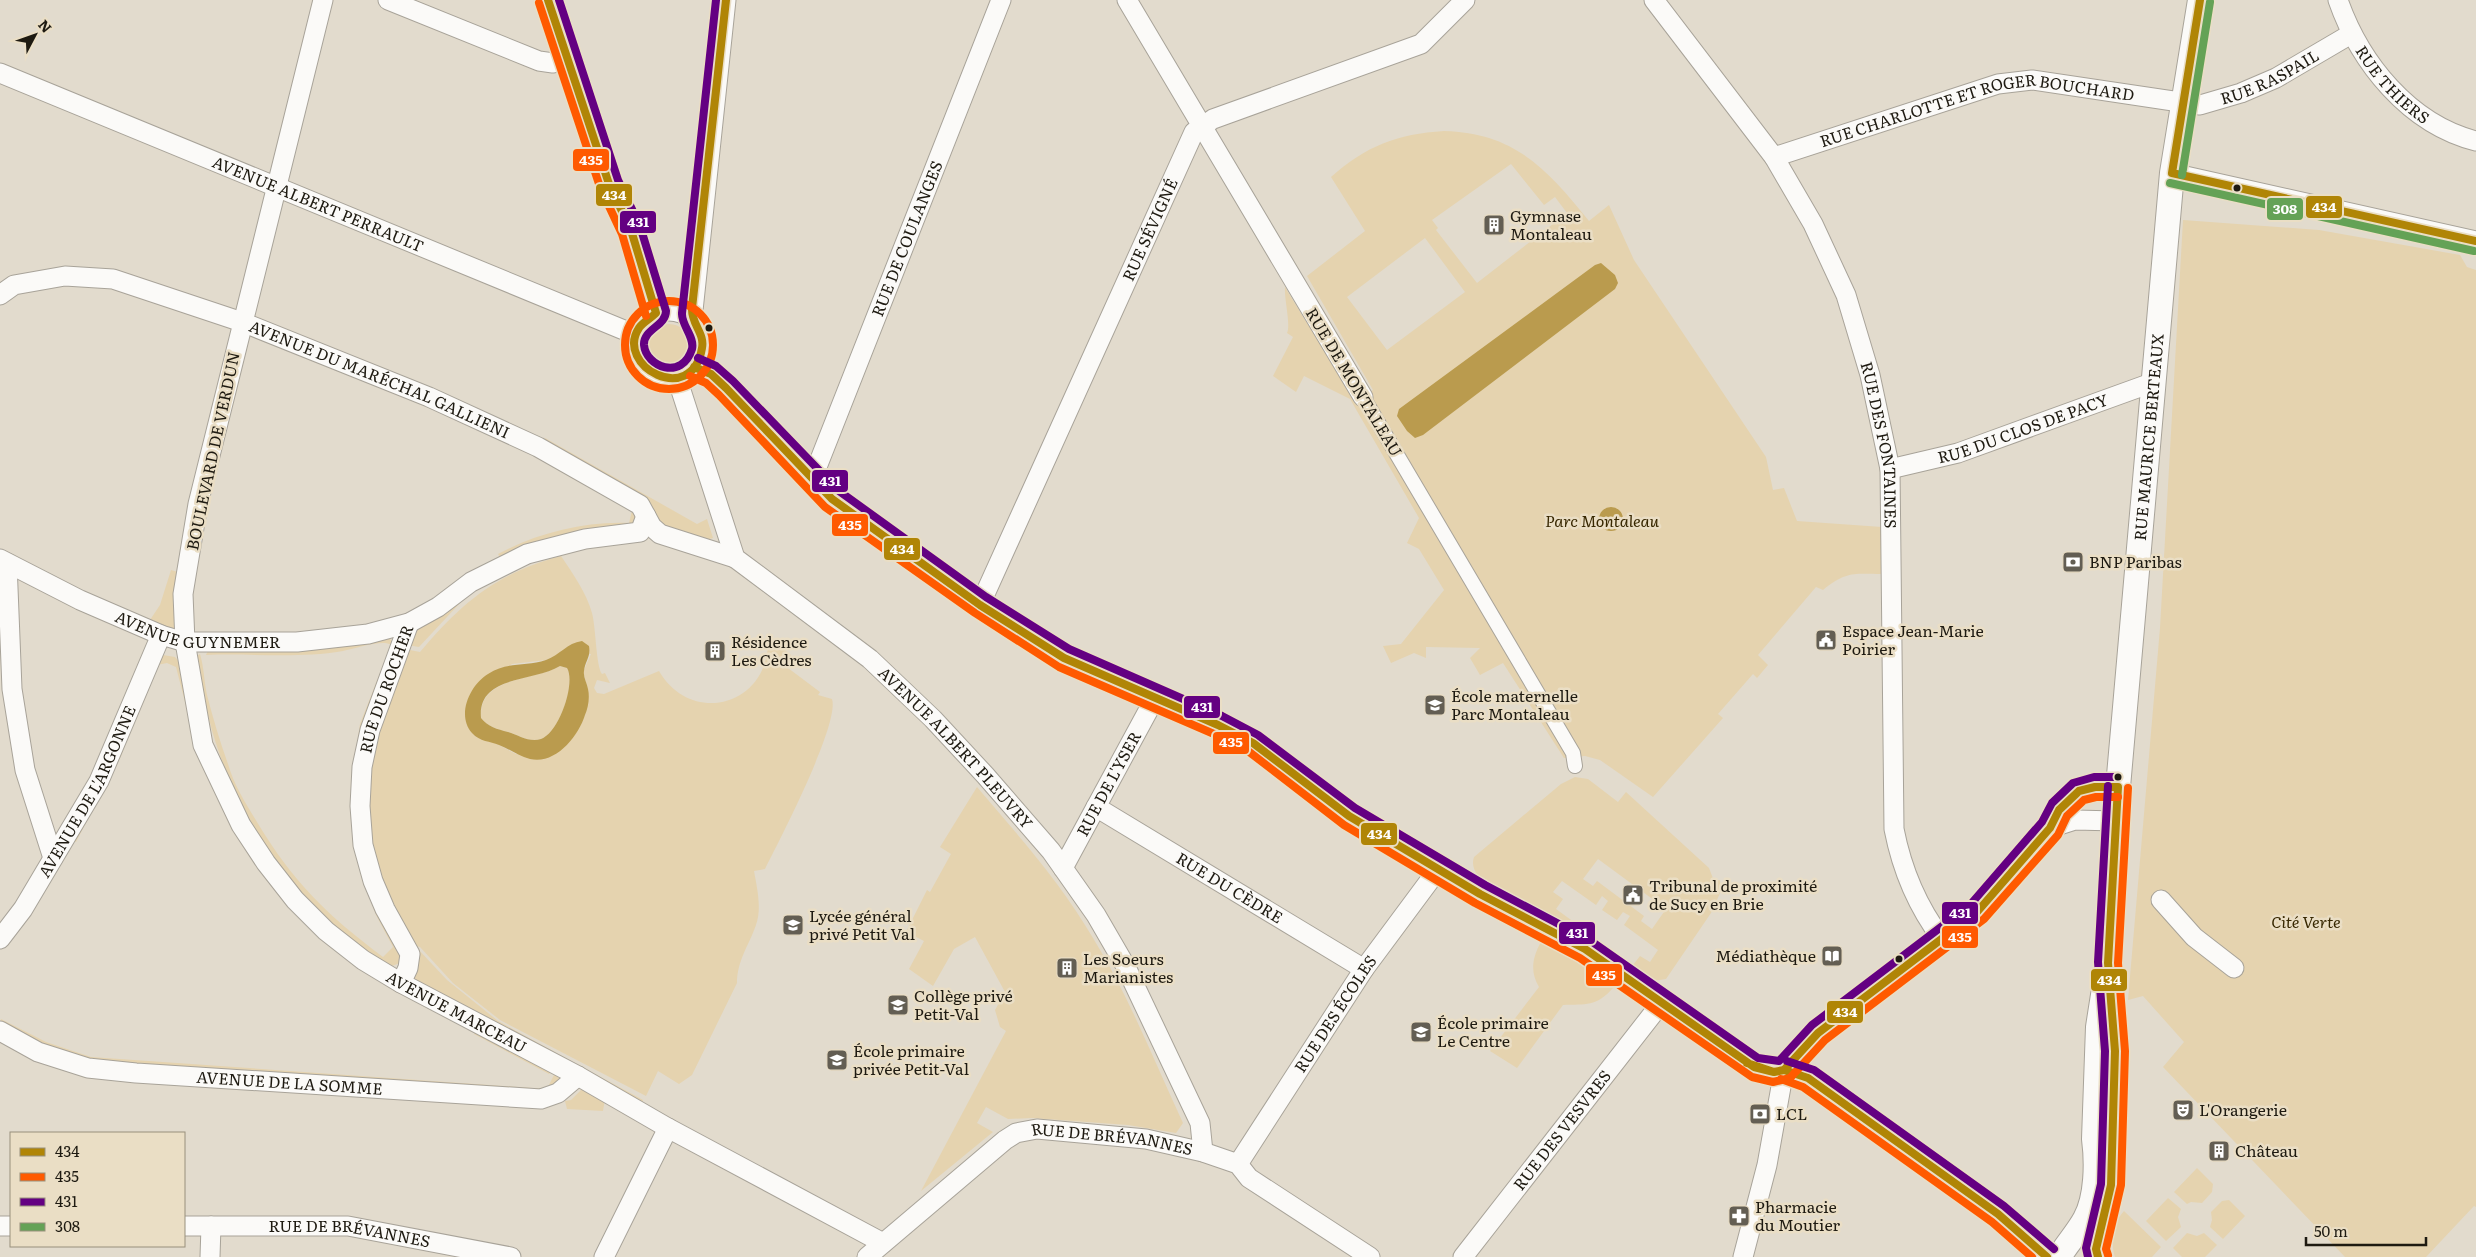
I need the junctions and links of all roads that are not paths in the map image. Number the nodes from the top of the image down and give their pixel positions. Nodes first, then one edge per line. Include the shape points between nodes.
1 (323, 0) edge
2 (388, 0) edge
3 (548, 0) edge
4 (726, 0) edge
5 (1001, 0) edge
6 (1127, 0) edge
7 (1465, 0) edge
8 (1654, 0) edge
9 (2200, 0) edge
10 (2338, 0) edge
11 (2351, 34) junction
12 (567, 60) junction
13 (0, 73) edge
14 (2182, 104) junction
15 (1202, 126) junction
16 (2476, 141) edge
17 (1774, 157) junction
18 (2172, 174) junction
19 (276, 186) junction
20 (2476, 241) edge
21 (0, 295) edge
22 (656, 313) junction
23 (692, 320) junction
24 (242, 322) junction
25 (636, 335) junction
26 (694, 367) junction
27 (677, 378) junction
28 (2154, 382) junction
29 (1363, 397) joint
30 (1890, 469) junction
31 (810, 475) junction
32 (646, 516) junction
33 (735, 558) junction
34 (3, 561) edge
35 (980, 605) junction
36 (409, 623) junction
37 (161, 636) junction
38 (185, 642) junction
39 (1155, 698) junction
40 (1575, 766) dead end
41 (2118, 787) junction
42 (1096, 807) junction
43 (2116, 821) junction
44 (2050, 828) junction
45 (53, 858) junction
46 (1063, 868) junction
47 (1439, 868) junction
48 (2161, 900) dead end
49 (0, 939) edge
50 (1942, 939) junction
51 (2108, 963) junction
52 (2234, 968) dead end
53 (1364, 969) junction
54 (401, 983) junction
55 (1662, 1002) junction
56 (0, 1031) edge
57 (1784, 1070) junction
58 (578, 1076) junction
59 (668, 1128) junction
60 (1203, 1152) junction
61 (1238, 1164) junction
62 (185, 1226) edge
63 (211, 1231) junction
64 (185, 1234) edge
65 (425, 1249) edge
66 (873, 1253) edge
67 (2048, 1256) edge
68 (210, 1257) edge
69 (511, 1257) edge
70 (604, 1257) edge
71 (1370, 1257) edge
72 (1463, 1257) edge
73 (1743, 1257) edge
74 (2098, 1257) edge

1 - 19 street, BOULEVARD DE VERDUN
2 - 12 street via 539,61
3 - 12 street
4 - 23 street
5 - 31 street, RUE DE COULANGES via 817,467
6 - 15 street, RUE DE MONTALEAU
7 - 15 street, RUE SÉVIGNÉ via 1421,44 1212,119
8 - 17 street, RUE DES FONTAINES
9 - 14 street, RUE MAURICE BERTEAUX
10 - 11 street, RUE THIERS
11 - 14 street, RUE RASPAIL via 2276,78 2241,94 2200,105
11 - 16 street, RUE THIERS via 2395,94 2435,125
12 - 22 street via 609,184 631,230
13 - 19 street, AVENUE ALBERT PERRAULT
14 - 17 street, RUE CHARLOTTE ET ROGER BOUCHARD via 2068,84 2032,80 2007,83
14 - 18 street, RUE MAURICE BERTEAUX
15 - 29 street, RUE DE MONTALEAU
15 - 35 street, RUE SÉVIGNÉ via 1194,132
17 - 30 street, RUE DES FONTAINES via 1813,224 1846,295 1870,375
18 - 20 street
18 - 28 street, RUE MAURICE BERTEAUX
19 - 24 street, BOULEVARD DE VERDUN
19 - 25 street, AVENUE ALBERT PERRAULT
21 - 24 street, AVENUE DU MARÉCHAL GALLIENI via 14,285 65,276 113,279
22 - 23 street via 675,312
22 - 25 street via 647,318
23 - 26 street via 702,338 700,358
24 - 32 street, AVENUE DU MARÉCHAL GALLIENI via 429,397 538,447 640,505
24 - 38 street, BOULEVARD DE VERDUN via 198,504 183,594
25 - 27 street via 641,365 657,377
26 - 27 street
26 - 31 street via 711,374
27 - 33 street
28 - 30 street, RUE DU CLOS DE PACY via 1958,453
28 - 41 street, RUE MAURICE BERTEAUX
29 - 40 street, RUE DE MONTALEAU via 1573,753
30 - 50 street, RUE DES FONTAINES via 1894,830 1899,858 1922,911
31 - 35 street via 851,514
32 - 33 street, AVENUE DU MARÉCHAL GALLIENI via 660,534
32 - 36 street, RUE DU ROCHER via 640,532 585,539 527,554 472,582
33 - 46 street, AVENUE ALBERT PLEUVRY via 884,672 985,775
34 - 37 street, AVENUE GUYNEMER
34 - 45 street via 12,689 25,770
35 - 39 street via 1064,658
36 - 38 street, AVENUE GUYNEMER via 368,634 297,642
36 - 54 street, RUE DU ROCHER via 370,730 362,767 360,806 363,845 373,881 410,954
37 - 38 street, AVENUE GUYNEMER
37 - 45 street, AVENUE DE L'ARGONNE via 99,781
38 - 54 street, AVENUE MARCEAU via 204,745 241,825 301,906 362,960
39 - 42 street, RUE DE L'YSER
39 - 47 street via 1253,743 1349,816
41 - 43 street, RUE MAURICE BERTEAUX
41 - 44 street via 2079,791 2059,810
42 - 46 street, RUE DE L'YSER
42 - 53 street, RUE DU CÈDRE
43 - 44 street via 2075,820
43 - 51 street, RUE MAURICE BERTEAUX
44 - 50 street via 1977,912
45 - 49 street, AVENUE DE L'ARGONNE via 23,909
46 - 60 street, AVENUE ALBERT PLEUVRY via 1126,965 1200,1123
47 - 53 street, RUE DES ÉCOLES
47 - 55 street via 1480,894 1585,949
48 - 52 street via 2194,937
50 - 57 street via 1818,1033
51 - 67 street via 2098,1027 2092,1196 2085,1219
51 - 74 street via 2115,1052 2111,1185 2096,1249
53 - 61 street, RUE DES ÉCOLES
54 - 58 street, AVENUE MARCEAU
55 - 57 street via 1746,1063 1774,1072
55 - 72 street, RUE DES VESVRES
56 - 58 street, AVENUE DE LA SOMME via 38,1052 88,1068 136,1073 541,1099 558,1094
57 - 67 street via 1808,1078 1957,1184
57 - 73 street via 1767,1165
58 - 59 street, AVENUE MARCEAU
59 - 66 street, AVENUE MARCEAU
59 - 70 street
60 - 61 street, RUE DE BRÉVANNES
60 - 66 street, RUE DE BRÉVANNES via 1146,1138 1037,1129 1016,1133
61 - 71 street, RUE DE BRÉVANNES via 1249,1178
62 - 63 street, RUE DE BRÉVANNES
63 - 64 street, RUE DE BRÉVANNES via 205,1238
63 - 65 street, RUE DE BRÉVANNES via 228,1234 246,1226 348,1226
63 - 68 street
65 - 69 street, RUE DE BRÉVANNES

